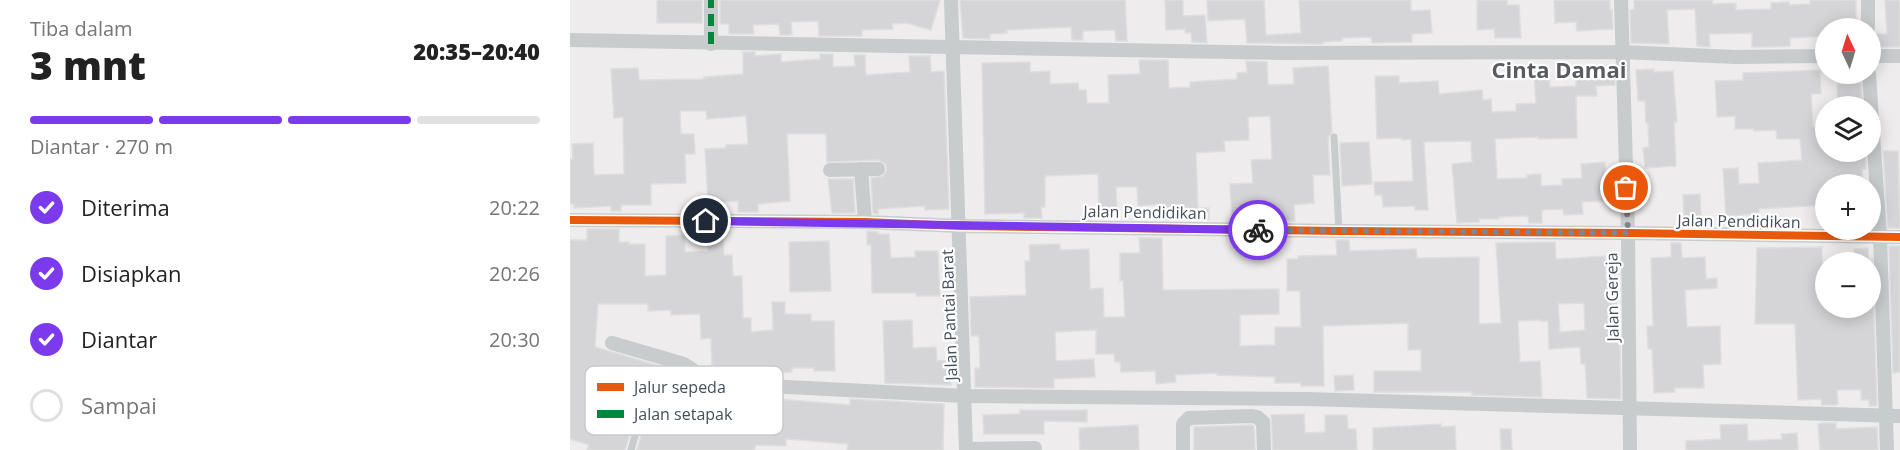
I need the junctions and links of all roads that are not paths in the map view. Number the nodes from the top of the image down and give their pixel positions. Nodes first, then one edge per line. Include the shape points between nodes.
1 (711, 0) edge
2 (951, 0) edge
3 (1621, 0) edge
4 (1868, 0) edge
5 (1868, 18) edge
6 (570, 40) edge
7 (711, 44) junction
8 (952, 47) junction
9 (1622, 52) junction
10 (1815, 56) edge
11 (1881, 56) edge
12 (1900, 56) edge
13 (1870, 84) edge
14 (1334, 137) dead end
15 (861, 169) junction
16 (878, 169) dead end
17 (830, 170) dead end
18 (1876, 174) edge
19 (570, 220) edge
20 (865, 222) junction
21 (960, 226) junction
22 (1339, 231) junction
23 (1628, 233) junction
24 (1815, 236) edge
25 (1881, 237) edge
26 (1900, 237) edge
27 (1880, 240) edge
28 (612, 343) dead end
29 (655, 356) junction
30 (677, 366) edge
31 (687, 366) edge
32 (783, 387) edge
33 (965, 396) junction
34 (1630, 410) junction
35 (1893, 416) edge
36 (635, 435) edge
37 (1035, 448) dead end
38 (631, 450) edge
39 (966, 450) edge
40 (1183, 450) edge
41 (1263, 450) edge
42 (1630, 450) edge
43 (1887, 450) edge

1 - 7 street
2 - 8 street, Jalan Pantai Barat
3 - 9 street, Jalan Gereja
4 - 5 street
6 - 7 street
7 - 8 street
8 - 9 street via 1282,53
8 - 21 street, Jalan Pantai Barat
9 - 10 street
9 - 23 street, Jalan Gereja
11 - 12 street
13 - 18 street
14 - 22 lane
15 - 16 street
15 - 17 street
15 - 20 street
19 - 20 street, Jalan Pendidikan
20 - 21 street, Jalan Pendidikan
21 - 22 street, Jalan Pendidikan
21 - 33 street, Jalan Pantai Barat
22 - 23 street, Jalan Pendidikan
23 - 24 street, Jalan Pendidikan
23 - 34 street, Jalan Gereja
25 - 26 street, Jalan Pendidikan
27 - 35 street
28 - 29 street
29 - 30 lane
29 - 31 street
32 - 33 street
33 - 34 street via 1306,399
33 - 39 street, Jalan Pantai Barat
34 - 35 street
34 - 42 street, Jalan Gereja
35 - 43 street
36 - 38 lane
37 - 39 street
40 - 41 street via 1183,424 1189,418 1252,416 1263,422

